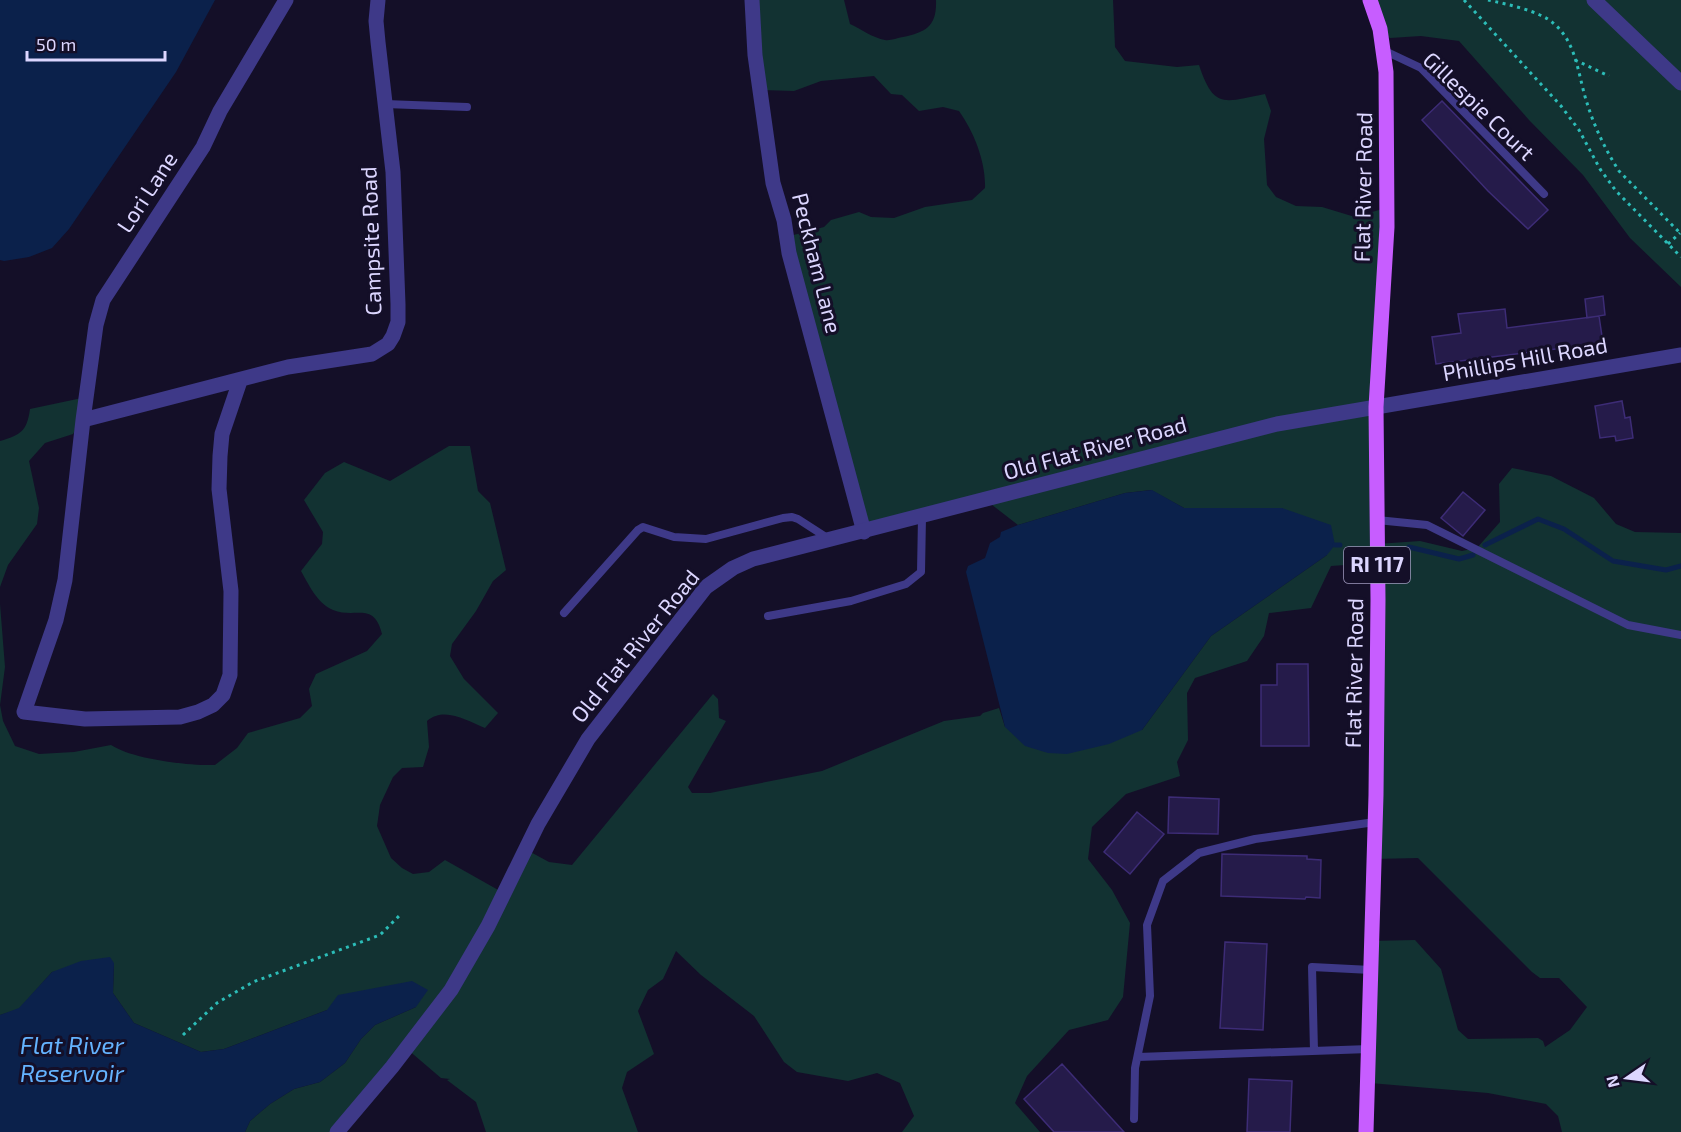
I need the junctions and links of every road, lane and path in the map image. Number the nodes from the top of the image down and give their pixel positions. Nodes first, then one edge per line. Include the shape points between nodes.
1 (286, 0) edge
2 (378, 0) edge
3 (752, 0) edge
4 (1370, 0) edge
5 (1464, 0) edge
6 (1488, 0) edge
7 (1594, 0) edge
8 (1384, 51) junction
9 (1575, 60) junction
10 (1609, 76) dead end
11 (1681, 83) edge
12 (385, 104) junction
13 (467, 107) dead end
14 (1544, 194) dead end
15 (1681, 233) edge
16 (1668, 244) junction
17 (1681, 257) edge
18 (1681, 355) edge
19 (240, 381) junction
20 (1377, 407) junction
21 (83, 420) junction
22 (922, 517) junction
23 (1377, 520) junction
24 (864, 532) junction
25 (831, 540) junction
26 (564, 614) dead end
27 (768, 616) dead end
28 (1681, 635) edge
29 (1375, 822) junction
30 (401, 914) dead end
31 (1371, 970) junction
32 (183, 1035) dead end
33 (1369, 1049) junction
34 (1314, 1051) junction
35 (1138, 1057) junction
36 (1134, 1119) dead end
37 (337, 1132) edge
38 (1366, 1132) edge

1 - 21 street, Lori Lane via 203,147 103,300
2 - 12 street, Campsite Road via 376,21
3 - 24 street, Peckham Lane via 755,54 773,183
4 - 8 main road, Flat River Road / RI 117
5 - 16 path via 1561,105 1616,191
6 - 9 path via 1553,22
7 - 11 street
8 - 14 lane, Gillespie Court via 1420,68
8 - 20 main road, Flat River Road / RI 117 via 1387,227
9 - 10 path
9 - 15 path via 1587,105 1611,159
12 - 13 lane
12 - 19 street, Campsite Road via 393,172 398,304 393,336 372,354 297,366
15 - 16 path
16 - 17 path
18 - 20 street, Phillips Hill Road
19 - 21 street, Campsite Road
19 - 21 street, Lori Lane via 222,434 219,489 231,591 230,675 223,695 213,705 180,717 85,718 24,712 56,620 65,580
20 - 22 street, Old Flat River Road via 1277,424
20 - 23 main road, Flat River Road / RI 117
22 - 24 street, Old Flat River Road
22 - 27 lane via 921,572 906,584 851,601
23 - 28 lane via 1427,525 1628,624
23 - 29 main road, Flat River Road / RI 117
24 - 25 street, Old Flat River Road
25 - 26 lane via 792,517 706,538 674,537 643,527
25 - 37 street, Old Flat River Road via 753,559 706,587 588,739 538,824 488,926 451,990
29 - 31 main road, Flat River Road / RI 117
29 - 35 lane via 1255,839 1199,853 1163,880 1147,925 1150,996
30 - 32 path via 380,935 253,982 217,1003
31 - 33 main road, Flat River Road / RI 117
31 - 34 lane via 1312,967
33 - 34 lane
33 - 38 main road, Flat River Road / RI 117
34 - 35 lane
35 - 36 lane

